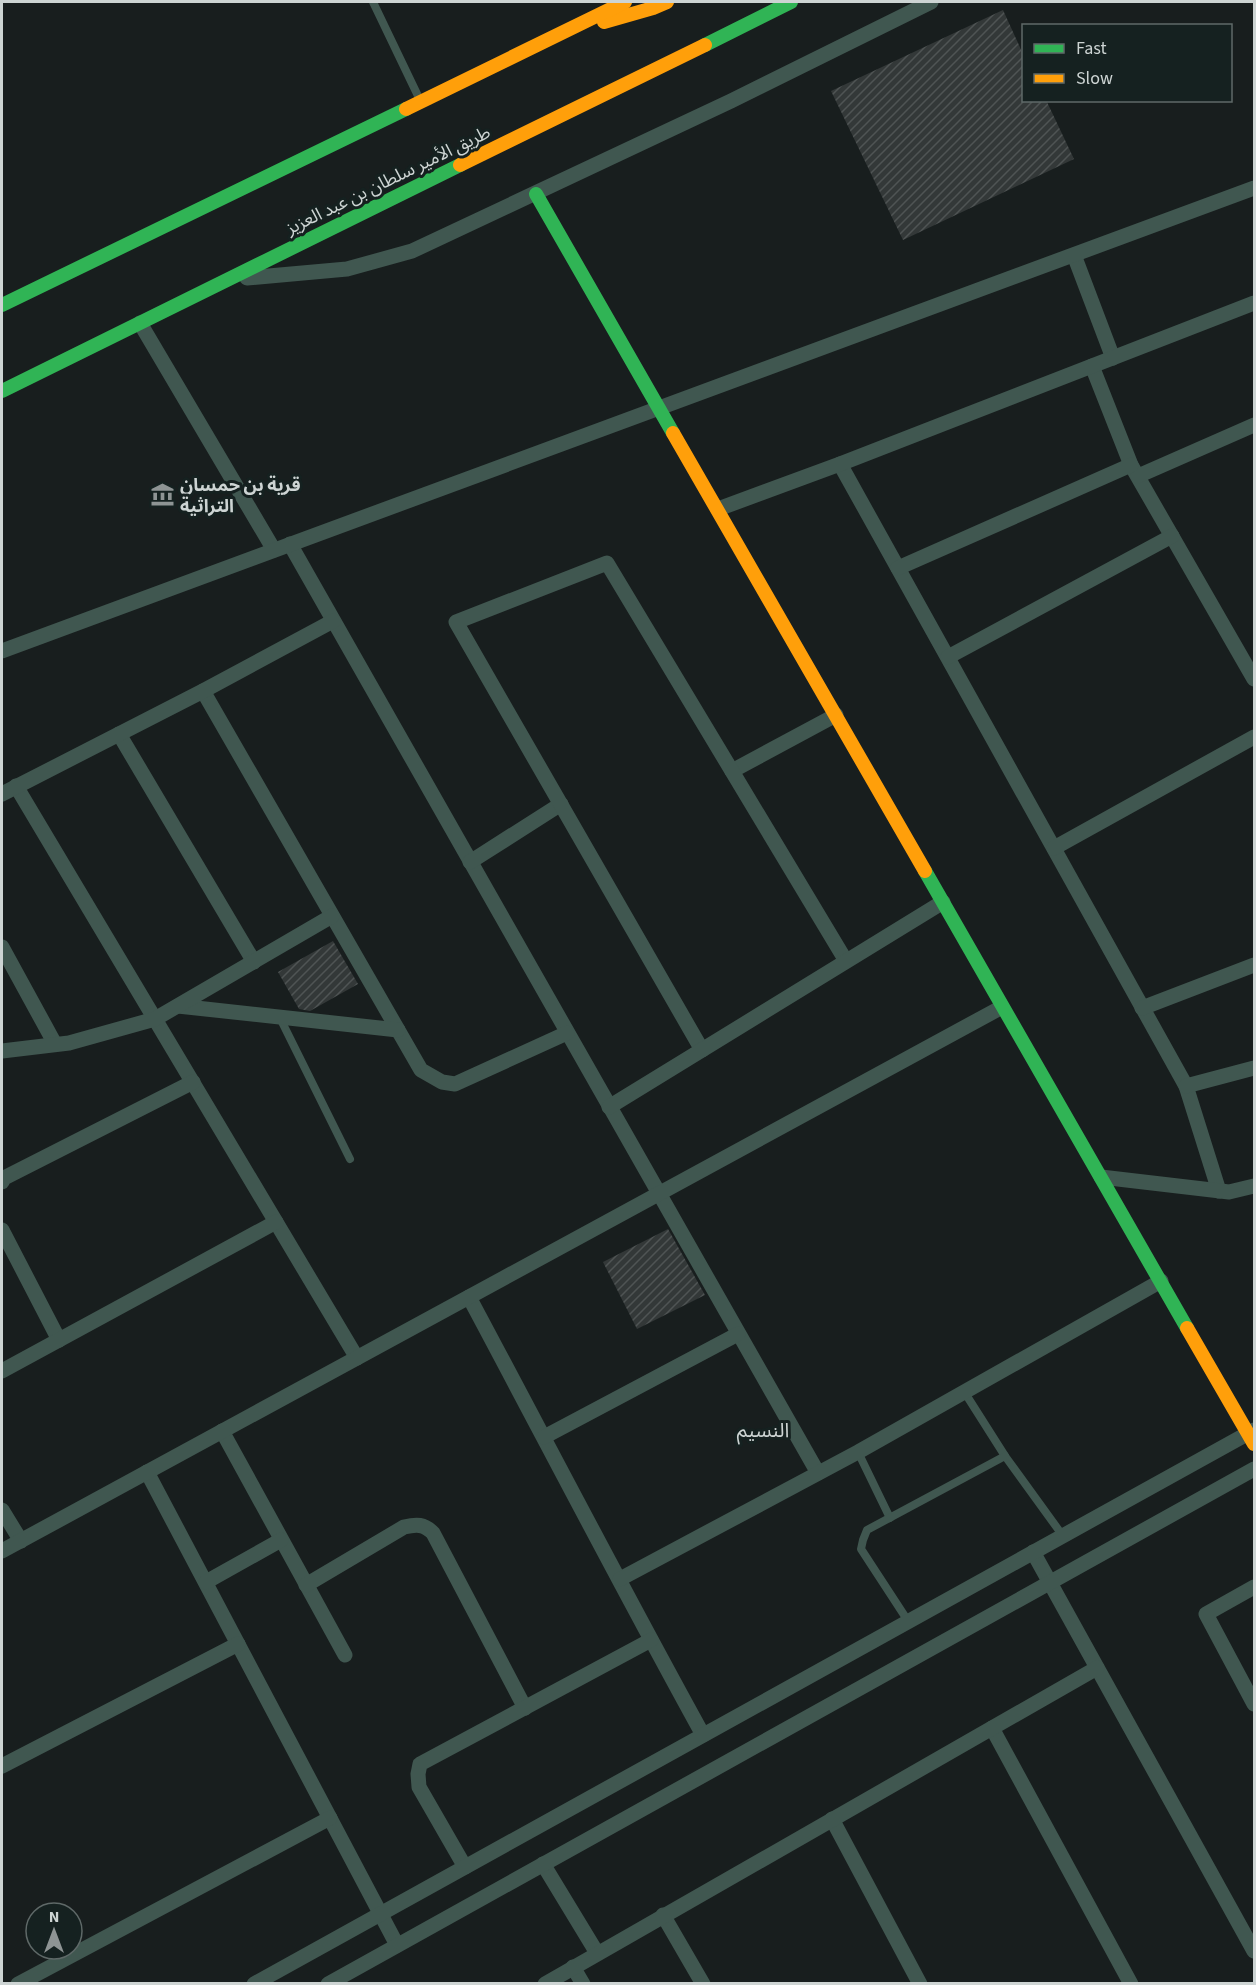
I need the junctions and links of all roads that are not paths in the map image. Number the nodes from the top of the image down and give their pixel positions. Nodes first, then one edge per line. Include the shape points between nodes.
1 (373, 2) edge
2 (625, 2) edge
3 (667, 2) edge
4 (766, 2) edge
5 (791, 2) edge
6 (931, 2) edge
7 (560, 33) junction
8 (626, 83) junction
9 (421, 101) junction
10 (1254, 188) edge
11 (536, 194) junction
12 (1074, 255) junction
13 (226, 280) junction
14 (1254, 303) edge
15 (2, 305) edge
16 (140, 323) junction
17 (1113, 358) junction
18 (1092, 366) junction
19 (2, 391) edge
20 (660, 408) junction
21 (1254, 425) edge
22 (840, 464) junction
23 (1134, 471) junction
24 (718, 509) junction
25 (1172, 536) junction
26 (290, 544) junction
27 (274, 550) junction
28 (898, 568) junction
29 (333, 621) junction
30 (2, 651) edge
31 (948, 657) junction
32 (1254, 679) edge
33 (203, 692) junction
34 (836, 715) junction
35 (119, 734) junction
36 (1254, 738) edge
37 (732, 771) junction
38 (16, 786) junction
39 (2, 794) edge
40 (561, 804) junction
41 (1054, 848) junction
42 (470, 862) junction
43 (942, 902) junction
44 (333, 916) junction
45 (2, 946) edge
46 (846, 961) junction
47 (254, 962) junction
48 (1254, 965) edge
49 (178, 1006) junction
50 (1002, 1006) junction
51 (1142, 1008) junction
52 (279, 1017) junction
53 (155, 1019) junction
54 (398, 1030) junction
55 (567, 1033) junction
56 (55, 1044) junction
57 (702, 1050) junction
58 (2, 1051) edge
59 (1254, 1068) edge
60 (193, 1082) junction
61 (1186, 1086) junction
62 (609, 1107) junction
63 (350, 1159) dead end
64 (1101, 1177) junction
65 (2, 1182) edge
66 (1254, 1186) edge
67 (1219, 1191) junction
68 (658, 1194) junction
69 (276, 1222) junction
70 (2, 1230) edge
71 (1161, 1281) junction
72 (469, 1297) junction
73 (738, 1334) junction
74 (59, 1340) junction
75 (357, 1358) junction
76 (2, 1371) edge
77 (964, 1392) junction
78 (222, 1431) junction
79 (1252, 1436) edge
80 (544, 1437) junction
81 (858, 1452) junction
82 (1005, 1456) junction
83 (1254, 1469) edge
84 (147, 1472) junction
85 (818, 1473) junction
86 (2, 1510) edge
87 (890, 1518) junction
88 (1063, 1536) junction
89 (281, 1540) junction
90 (21, 1541) junction
91 (2, 1551) edge
92 (1033, 1552) junction
93 (620, 1579) junction
94 (206, 1582) junction
95 (1050, 1582) junction
96 (306, 1585) junction
97 (1254, 1587) edge
98 (908, 1621) junction
99 (651, 1640) junction
100 (238, 1644) junction
101 (345, 1655) dead end
102 (1097, 1668) junction
103 (1254, 1704) edge
104 (525, 1708) junction
105 (992, 1728) junction
106 (703, 1735) junction
107 (2, 1766) edge
108 (330, 1818) junction
109 (832, 1819) junction
110 (543, 1864) junction
111 (465, 1866) junction
112 (380, 1913) junction
113 (663, 1916) junction
114 (397, 1945) junction
115 (1254, 1951) edge
116 (597, 1953) junction
117 (573, 1967) junction
118 (18, 1983) edge
119 (254, 1983) edge
120 (328, 1983) edge
121 (545, 1983) edge
122 (583, 1983) edge
123 (703, 1983) edge
124 (920, 1983) edge
125 (1131, 1983) edge

1 - 9 lane
2 - 7 main road
3 - 7 main road
4 - 8 main road
5 - 8 main road, طريق الأمير سلطان بن عبد العزيز
6 - 11 street
7 - 9 main road
8 - 13 main road, طريق الأمير سلطان بن عبد العزيز
9 - 15 main road
10 - 12 street
11 - 13 street via 412,251 347,269
11 - 20 main road
12 - 17 street
12 - 20 street
13 - 16 main road, طريق الأمير سلطان بن عبد العزيز
14 - 17 street
16 - 19 main road, طريق الأمير سلطان بن عبد العزيز
16 - 27 street
17 - 18 street
18 - 22 street
18 - 23 street
20 - 24 main road
20 - 26 street
21 - 23 street
22 - 24 street
22 - 28 street
23 - 25 street
23 - 28 street
24 - 34 main road
25 - 31 street
25 - 32 street
26 - 27 street
26 - 29 street
27 - 30 street
28 - 31 street
29 - 33 street
29 - 42 street
31 - 41 street
33 - 35 street
33 - 44 street
34 - 37 street
34 - 43 main road
35 - 38 street
35 - 47 street
36 - 41 street
37 - 40 street via 607,563 456,622
37 - 46 street
38 - 39 street
38 - 53 street
40 - 42 street
40 - 57 street
41 - 51 street
42 - 55 street
43 - 46 street
43 - 50 main road
44 - 47 street
44 - 54 street
45 - 56 street
46 - 57 street
47 - 49 street
48 - 51 street
49 - 52 street
49 - 53 street
50 - 64 main road
50 - 68 street
51 - 61 street
52 - 54 street
52 - 63 lane
53 - 56 street
53 - 60 street
54 - 55 street via 421,1070 454,1084
55 - 62 street
56 - 58 street
57 - 62 street
59 - 61 street
60 - 65 street
60 - 69 street
61 - 67 street
62 - 68 street
64 - 67 street
64 - 71 main road
66 - 67 street
68 - 72 street
68 - 73 street
69 - 74 street
69 - 75 street
70 - 74 street
71 - 77 street
71 - 79 main road
72 - 75 street
72 - 80 street
73 - 80 street
73 - 85 street
74 - 76 street
75 - 78 street
77 - 81 street
77 - 82 lane
78 - 84 street
78 - 89 street
79 - 88 street
80 - 93 street
81 - 85 street
81 - 87 lane
82 - 87 lane
82 - 88 lane
83 - 95 street
84 - 90 street
84 - 94 street
85 - 93 street
86 - 90 street
87 - 98 lane via 867,1530 861,1549
88 - 92 street
89 - 94 street
89 - 96 street
90 - 91 street
92 - 95 street
92 - 98 street
93 - 99 street
94 - 100 street
95 - 102 street
95 - 110 street
96 - 101 street
96 - 104 street via 404,1527 426,1527 433,1533
97 - 103 street via 1206,1614
98 - 106 street
99 - 104 street
99 - 106 street
100 - 107 street
100 - 108 street
102 - 105 street
102 - 115 street
104 - 111 street via 420,1764 419,1787
105 - 109 street
105 - 125 street
106 - 111 street
108 - 112 street
108 - 118 street
109 - 113 street
109 - 124 street
110 - 114 street
110 - 116 street
111 - 112 street
112 - 114 street
112 - 119 street
113 - 116 street
113 - 123 street
114 - 120 street
116 - 117 street
117 - 121 street
117 - 122 street

